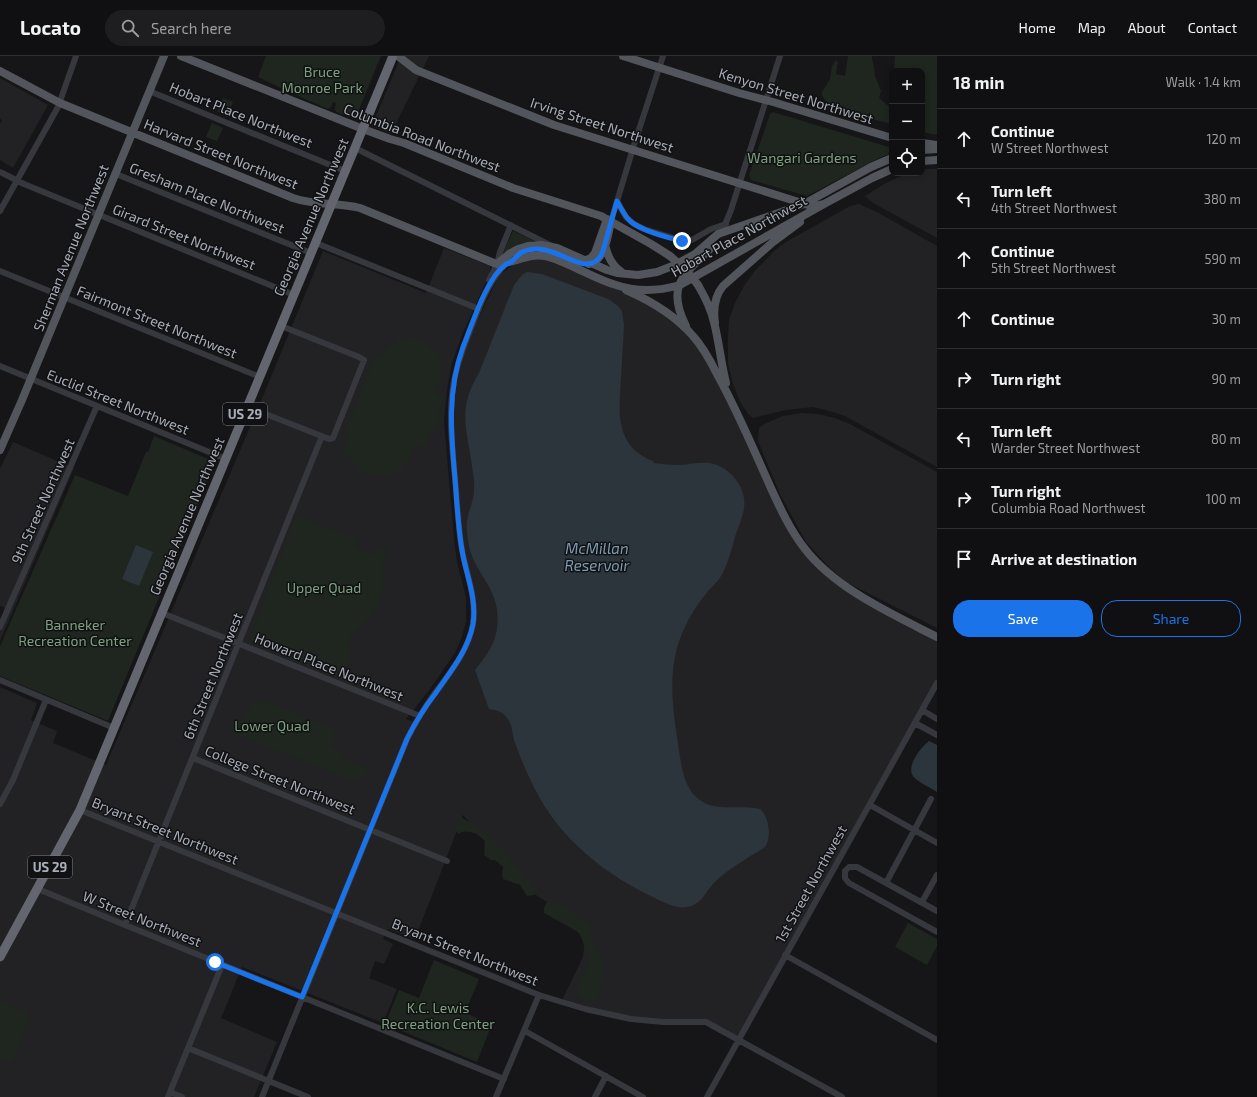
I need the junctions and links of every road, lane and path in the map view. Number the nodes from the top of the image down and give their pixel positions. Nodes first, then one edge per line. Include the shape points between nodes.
1 (76, 56) edge
2 (164, 56) edge
3 (181, 56) edge
4 (393, 56) edge
5 (398, 56) edge
6 (623, 56) edge
7 (663, 56) edge
8 (780, 56) edge
9 (660, 68) junction
10 (0, 70) edge
11 (149, 91) junction
12 (766, 100) junction
13 (60, 103) junction
14 (363, 129) junction
15 (132, 132) junction
16 (889, 137) edge
17 (925, 143) edge
18 (937, 145) edge
19 (355, 148) junction
20 (937, 149) edge
21 (633, 150) junction
22 (925, 150) edge
23 (889, 159) edge
24 (937, 160) edge
25 (925, 161) edge
26 (889, 170) edge
27 (345, 171) junction
28 (0, 172) edge
29 (116, 174) junction
30 (17, 181) junction
31 (739, 183) junction
32 (617, 201) junction
33 (332, 204) junction
34 (804, 204) junction
35 (824, 204) junction
36 (0, 211) edge
37 (98, 214) junction
38 (807, 214) junction
39 (609, 220) junction
40 (726, 224) junction
41 (511, 225) junction
42 (722, 232) junction
43 (316, 242) junction
44 (605, 244) junction
45 (557, 248) junction
46 (311, 253) junction
47 (588, 262) junction
48 (508, 263) junction
49 (498, 264) junction
50 (0, 271) edge
51 (627, 275) junction
52 (680, 285) junction
53 (617, 286) junction
54 (486, 291) junction
55 (294, 295) junction
56 (64, 297) junction
57 (479, 309) junction
58 (714, 323) junction
59 (281, 326) junction
60 (688, 330) junction
61 (0, 366) edge
62 (260, 377) junction
63 (31, 379) junction
64 (731, 398) junction
65 (98, 406) junction
66 (248, 407) junction
67 (322, 436) junction
68 (0, 450) edge
69 (226, 459) junction
70 (162, 613) junction
71 (0, 627) edge
72 (937, 637) edge
73 (238, 644) junction
74 (0, 680) edge
75 (937, 683) edge
76 (46, 700) junction
77 (922, 710) junction
78 (420, 716) junction
79 (937, 719) edge
80 (915, 723) junction
81 (114, 728) junction
82 (937, 735) edge
83 (193, 758) junction
84 (931, 799) dead end
85 (0, 804) edge
86 (870, 805) junction
87 (80, 810) junction
88 (370, 830) junction
89 (914, 830) junction
90 (159, 842) junction
91 (937, 843) edge
92 (447, 861) dead end
93 (835, 866) junction
94 (844, 871) junction
95 (937, 875) edge
96 (886, 882) junction
97 (38, 888) junction
98 (922, 902) junction
99 (937, 911) edge
100 (336, 914) junction
101 (125, 925) junction
102 (937, 932) edge
103 (785, 955) junction
104 (0, 957) edge
105 (222, 965) junction
106 (540, 995) junction
107 (302, 997) junction
108 (524, 1031) junction
109 (739, 1040) junction
110 (937, 1040) edge
111 (188, 1048) junction
112 (606, 1076) junction
113 (504, 1079) junction
114 (268, 1081) junction
115 (169, 1095) edge
116 (182, 1097) edge
117 (262, 1097) edge
118 (308, 1097) edge
119 (496, 1097) edge
120 (595, 1097) edge
121 (643, 1097) edge
122 (707, 1097) edge
123 (842, 1097) edge

1 - 13 street
2 - 11 main road, Sherman Avenue Northwest
3 - 14 main road, Columbia Road Northwest
4 - 14 highway, Georgia Avenue Northwest / US 29
5 - 21 main road, Irving Street Northwest via 416,70 540,120
6 - 9 main road, Kenyon Street Northwest
7 - 9 street
8 - 12 street
9 - 12 main road, Kenyon Street Northwest
9 - 21 street
10 - 13 main road, Harvard Street Northwest
11 - 15 main road, Sherman Avenue Northwest
11 - 27 street, Hobart Place Northwest
12 - 16 main road, Kenyon Street Northwest
12 - 31 street
13 - 15 main road, Harvard Street Northwest
13 - 30 street
14 - 19 highway, Georgia Avenue Northwest / US 29
14 - 39 main road, Columbia Road Northwest via 513,188
15 - 29 main road, Sherman Avenue Northwest
15 - 33 main road, Harvard Street Northwest via 293,198 315,204
17 - 18 main road
19 - 27 highway, Georgia Avenue Northwest / US 29
19 - 41 street, Hobart Place Northwest
20 - 22 main road
21 - 31 main road, Irving Street Northwest
21 - 32 street
23 - 34 main road
24 - 25 main road
26 - 35 main road, Irving Street Northwest
27 - 33 highway, Georgia Avenue Northwest / US 29
28 - 30 street, Girard Street Northwest
29 - 37 main road, Sherman Avenue Northwest
29 - 46 street, Gresham Place Northwest
30 - 36 street
30 - 37 street, Girard Street Northwest
31 - 34 main road, Irving Street Northwest
31 - 40 street
32 - 39 street
32 - 40 street via 626,217 634,224 680,240 692,240
33 - 43 highway, Georgia Avenue Northwest / US 29
33 - 49 main road, Harvard Street Northwest via 362,208
34 - 35 main road, Irving Street Northwest
34 - 42 main road, Hobart Place Northwest
35 - 38 main road, Hobart Place Northwest
37 - 55 street, Girard Street Northwest
37 - 56 main road, Sherman Avenue Northwest
38 - 52 main road, Hobart Place Northwest
38 - 58 main road via 723,286 714,304
39 - 44 main road
39 - 47 main road via 595,254
39 - 58 main road, Columbia Road Northwest, bridge via 670,256 686,270 708,303
40 - 42 street
41 - 45 street, Hobart Place Northwest
41 - 49 street via 499,253
42 - 51 main road, Hobart Place Northwest via 698,252 675,265 654,273
42 - 52 main road via 713,246 688,270
43 - 46 highway, Georgia Avenue Northwest / US 29
43 - 57 street
44 - 47 main road via 599,258
44 - 51 main road via 613,265
45 - 47 main road, Hobart Place Northwest
45 - 49 main road, Hobart Place Northwest via 525,246 512,252
46 - 55 highway, Georgia Avenue Northwest / US 29
47 - 48 main road via 582,264 551,251 536,249 520,252
47 - 51 main road, Hobart Place Northwest via 611,272
48 - 49 main road, Harvard Street Northwest
48 - 53 main road, Hobart Place Northwest via 522,257 549,257
48 - 54 street via 495,276
49 - 54 street
50 - 56 street, Fairmont Street Northwest
52 - 53 main road, Hobart Place Northwest via 652,290
52 - 60 main road via 678,306
53 - 60 main road via 652,302
54 - 57 street
55 - 59 highway, Georgia Avenue Northwest / US 29
56 - 62 street, Fairmont Street Northwest
56 - 63 main road, Sherman Avenue Northwest
57 - 78 street via 457,366 451,417 460,536 473,597 472,624 468,642 460,658
58 - 64 main road
59 - 62 highway, Georgia Avenue Northwest / US 29
59 - 67 street via 353,354 362,358 364,362 333,438
60 - 64 main road via 706,352
61 - 63 street, Euclid Street Northwest
62 - 66 highway, Georgia Avenue Northwest / US 29
63 - 65 street, Euclid Street Northwest
63 - 68 main road, Sherman Avenue Northwest
64 - 72 main road via 785,519 814,560 849,589
65 - 69 street, Euclid Street Northwest
65 - 71 street, 9th Street Northwest
66 - 67 street
66 - 69 highway, Georgia Avenue Northwest / US 29
67 - 73 street, 6th Street Northwest
69 - 70 highway, Georgia Avenue Northwest / US 29
70 - 73 street, Howard Place Northwest
70 - 81 highway, Georgia Avenue Northwest / US 29
73 - 78 street, Howard Place Northwest
73 - 83 street, 6th Street Northwest
74 - 76 street
75 - 77 street, 1st Street Northwest
76 - 81 street
76 - 85 street via 13,780
77 - 79 street
77 - 80 street, 1st Street Northwest
78 - 88 street via 407,739
80 - 82 street
80 - 86 street, 1st Street Northwest
81 - 87 highway, Georgia Avenue Northwest / US 29
83 - 88 street, College Street Northwest
83 - 90 street, 6th Street Northwest
84 - 89 street
86 - 89 street
86 - 93 street, 1st Street Northwest
87 - 90 street, Bryant Street Northwest
87 - 97 highway, Georgia Avenue Northwest / US 29
88 - 92 street, College Street Northwest
88 - 100 street
89 - 91 street
89 - 96 street
90 - 100 street, Bryant Street Northwest
90 - 101 street, 6th Street Northwest
93 - 94 street
93 - 103 street, 1st Street Northwest
94 - 96 street via 849,867 857,867
94 - 102 street via 849,883
95 - 98 street
96 - 98 street
97 - 101 street, W Street Northwest
97 - 104 highway, Georgia Avenue Northwest / US 29
98 - 99 street
100 - 106 street, Bryant Street Northwest
100 - 107 street
101 - 105 street, W Street Northwest
103 - 109 street, 1st Street Northwest
103 - 110 street
105 - 107 street, W Street Northwest
105 - 111 street
106 - 108 street
106 - 109 street, Bryant Street Northwest via 584,1009 631,1019 663,1022 704,1021
107 - 113 street, W Street Northwest
107 - 114 street
108 - 112 street
108 - 113 street
109 - 122 street, 1st Street Northwest
109 - 123 street, Bryant Street Northwest
111 - 114 street
111 - 115 street
112 - 120 street
112 - 121 street
113 - 119 street
114 - 117 street
114 - 118 street
115 - 116 street

